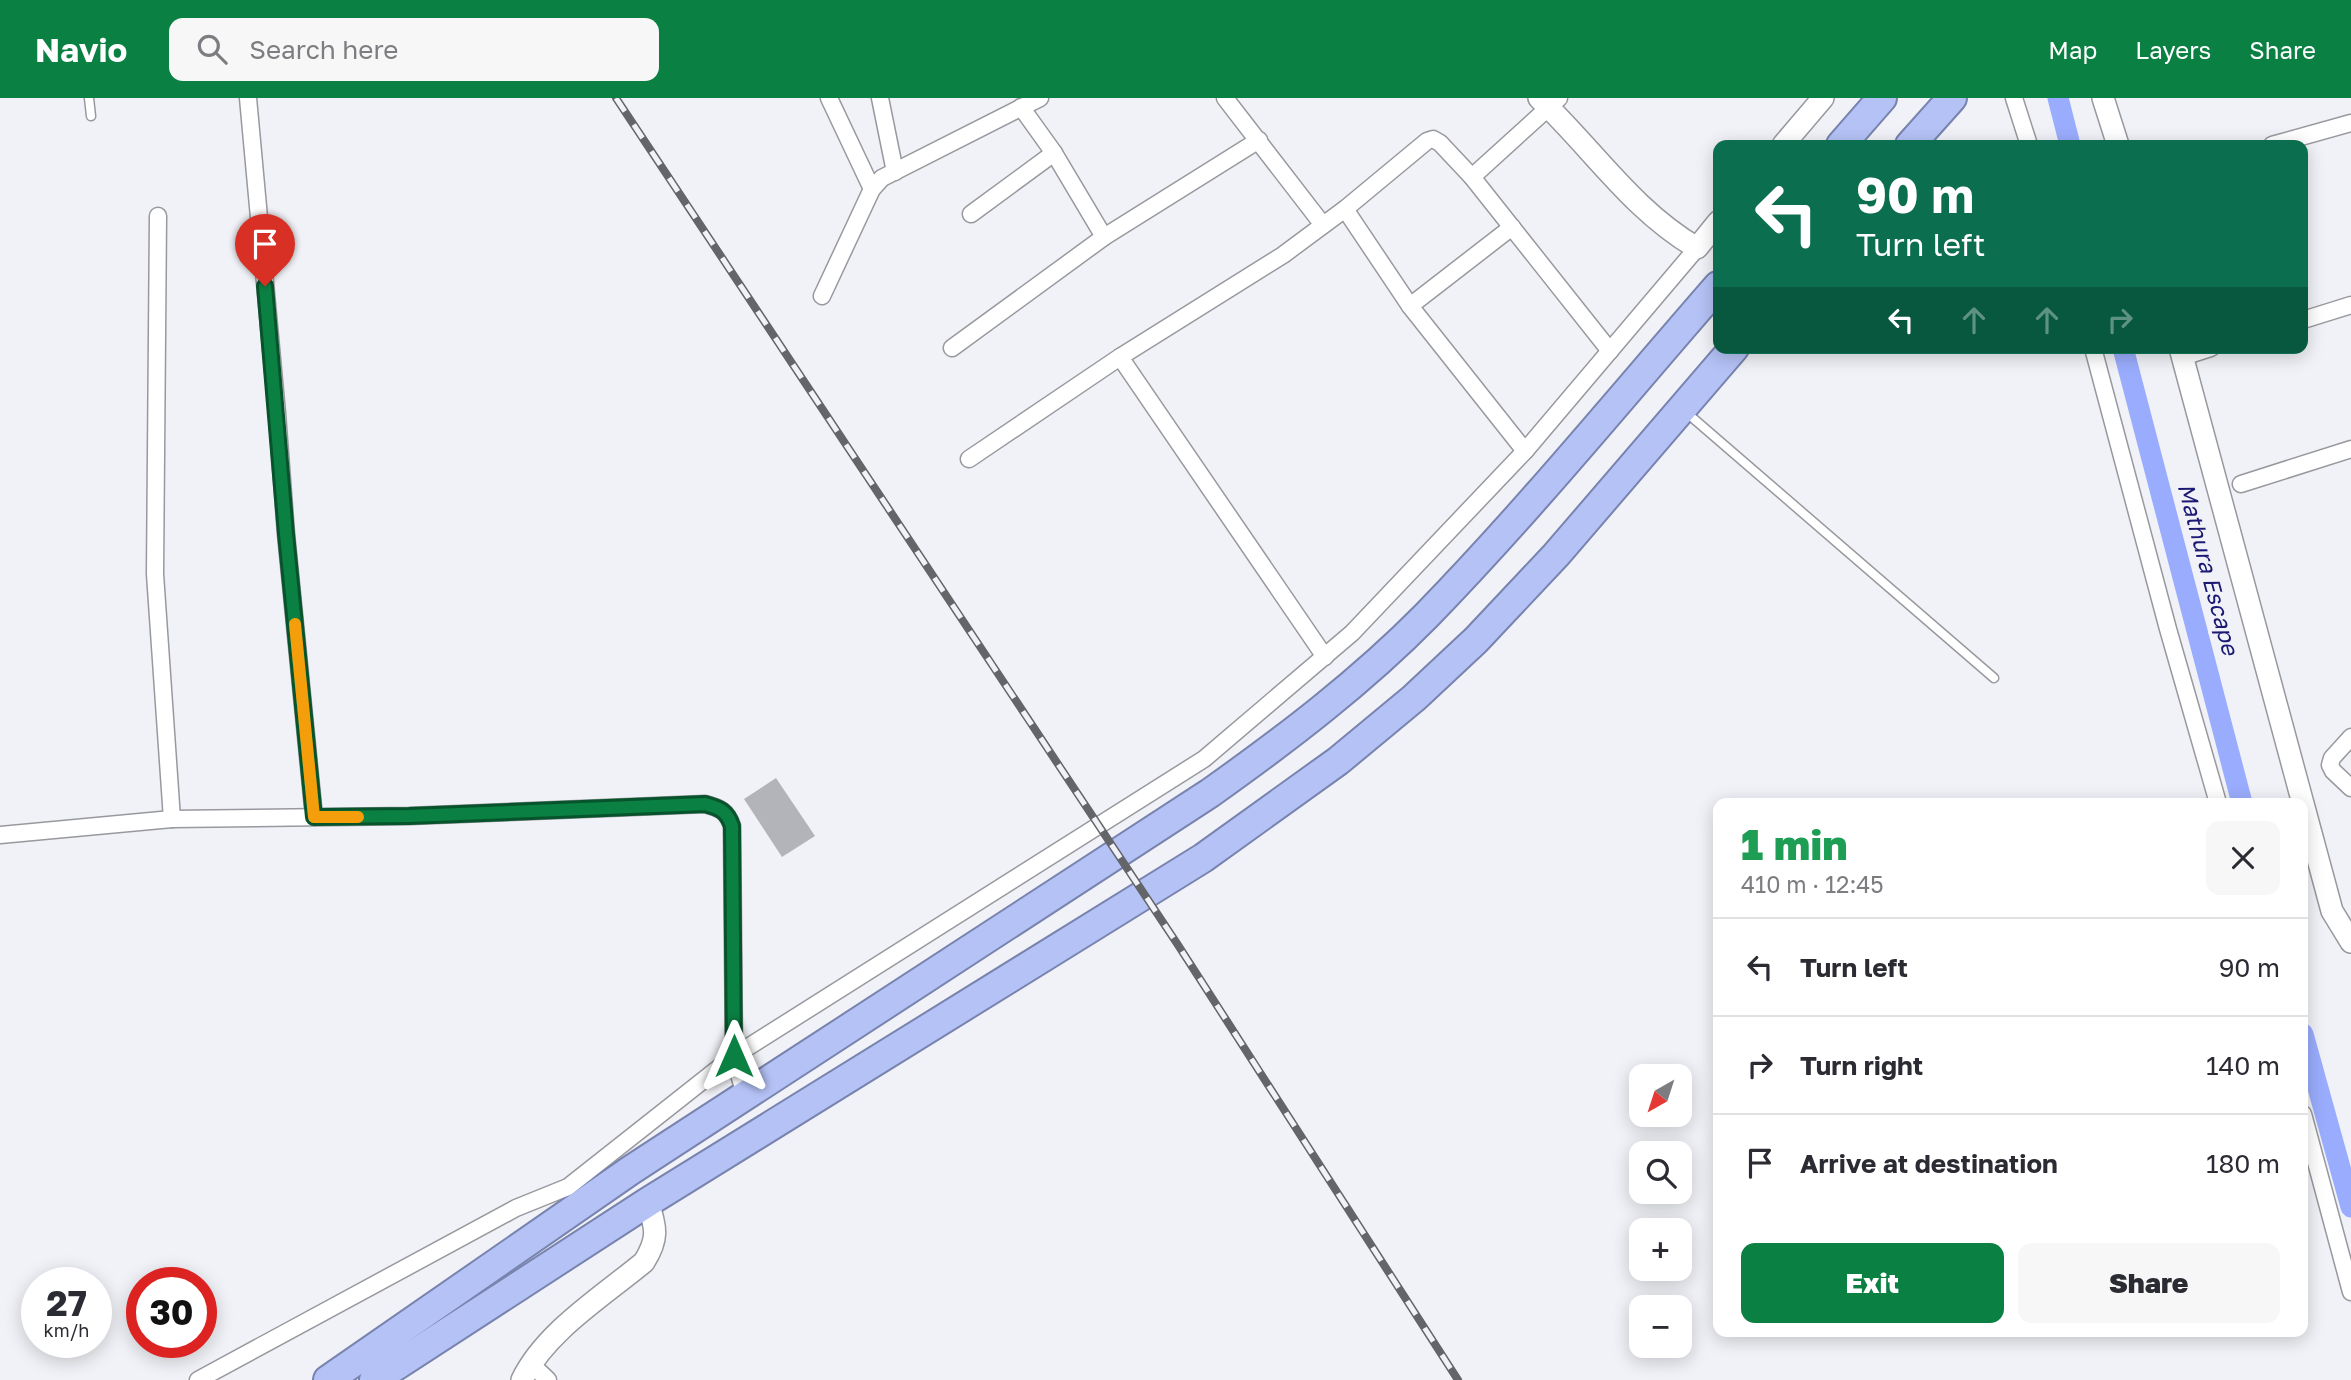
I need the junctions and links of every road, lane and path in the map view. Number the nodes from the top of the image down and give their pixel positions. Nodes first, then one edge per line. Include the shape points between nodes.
1 (89, 98) edge
2 (248, 98) edge
3 (829, 98) edge
4 (880, 98) edge
5 (1040, 98) edge
6 (1225, 98) edge
7 (1823, 98) edge
8 (1882, 98) edge
9 (1952, 98) edge
10 (2014, 98) edge
11 (2103, 98) edge
12 (1549, 101) edge
13 (1021, 107) junction
14 (91, 116) dead end
15 (2351, 123) edge
16 (1259, 140) junction
17 (1787, 140) edge
18 (1845, 140) edge
19 (1914, 140) edge
20 (2027, 140) edge
21 (2116, 140) edge
22 (2290, 140) edge
23 (1054, 153) junction
24 (895, 172) junction
25 (1472, 177) junction
26 (872, 189) junction
27 (1345, 209) junction
28 (971, 214) dead end
29 (158, 216) dead end
30 (1323, 225) junction
31 (1512, 227) junction
32 (1713, 228) edge
33 (1104, 237) junction
34 (1697, 248) junction
35 (1713, 292) edge
36 (822, 296) dead end
37 (2351, 305) edge
38 (1410, 306) junction
39 (2308, 318) edge
40 (952, 348) dead end
41 (1610, 351) junction
42 (1729, 354) edge
43 (2095, 354) edge
44 (2181, 354) edge
45 (1121, 357) junction
46 (1682, 408) junction
47 (2351, 449) edge
48 (1525, 452) junction
49 (969, 459) dead end
50 (2241, 484) dead end
51 (1325, 657) junction
52 (1994, 678) dead end
53 (2351, 737) edge
54 (2351, 788) edge
55 (2217, 798) edge
56 (2301, 798) edge
57 (314, 817) junction
58 (172, 819) junction
59 (2308, 822) edge
60 (0, 835) edge
61 (2351, 942) edge
62 (734, 1056) junction
63 (745, 1096) junction
64 (2308, 1133) edge
65 (648, 1202) junction
66 (2351, 1292) edge
67 (526, 1372) edge
68 (198, 1380) edge
69 (328, 1380) edge
70 (374, 1380) edge
71 (548, 1380) edge

1 - 14 lane
2 - 57 street
3 - 26 street
4 - 24 street
5 - 13 street
6 - 16 street
7 - 17 street
8 - 18 highway
9 - 19 highway
10 - 20 street
11 - 21 street
12 - 25 street
12 - 34 street via 1621,188
13 - 23 street
13 - 24 street
15 - 22 street
16 - 30 street
16 - 33 street
23 - 28 street
23 - 33 street
24 - 26 street
25 - 27 street via 1433,139
25 - 31 street
26 - 36 street
27 - 30 street
27 - 38 street
29 - 58 street via 155,574
30 - 45 street
31 - 38 street
31 - 41 street
32 - 34 street
33 - 40 street
34 - 41 street
35 - 63 highway via 1426,616 1297,731 1210,793
37 - 39 street
38 - 48 street
41 - 48 street
42 - 46 highway
43 - 55 street
44 - 56 street
45 - 49 street
45 - 51 street
46 - 52 lane
46 - 65 highway via 1476,640 1338,761 1203,858
47 - 50 street
48 - 51 street
51 - 62 street via 1205,759
53 - 54 street via 2330,765
57 - 58 street
57 - 62 street via 705,804 719,808 728,814 732,826
58 - 60 street
59 - 61 street via 2332,911
62 - 63 street
62 - 68 street via 568,1187 516,1208
63 - 69 highway
64 - 66 street
65 - 67 street via 656,1230 644,1262 554,1336
65 - 70 highway
67 - 71 street

